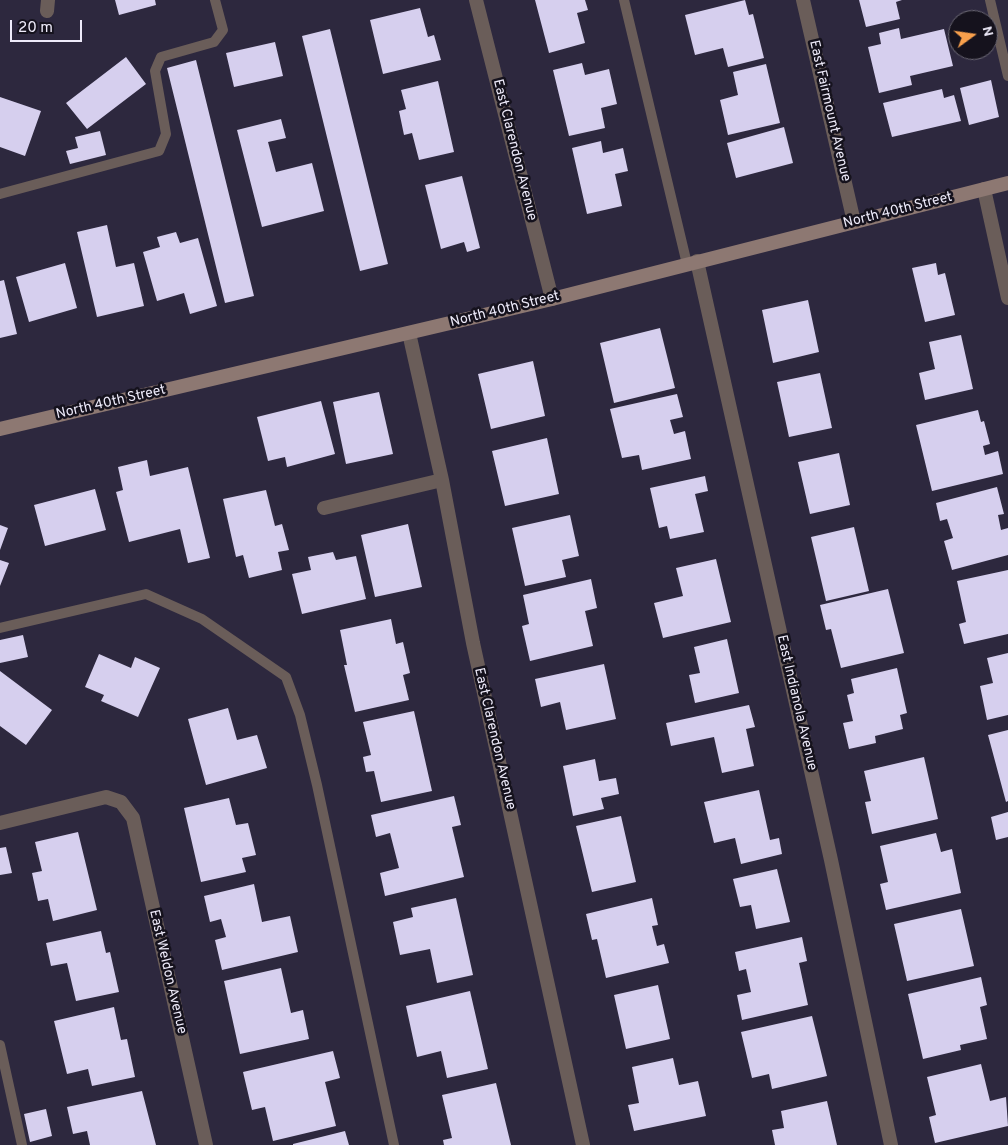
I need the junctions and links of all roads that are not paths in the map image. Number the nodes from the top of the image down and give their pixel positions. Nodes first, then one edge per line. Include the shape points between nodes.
1 (215, 0) edge
2 (476, 0) edge
3 (624, 0) edge
4 (803, 0) edge
5 (990, 0) edge
6 (1008, 76) edge
7 (1008, 183) edge
8 (984, 189) junction
9 (0, 194) edge
10 (854, 222) junction
11 (692, 262) junction
12 (1008, 298) edge
13 (552, 299) junction
14 (409, 333) junction
15 (0, 428) edge
16 (442, 480) junction
17 (324, 508) dead end
18 (0, 628) edge
19 (0, 823) edge
20 (0, 1045) edge
21 (22, 1145) edge
22 (206, 1145) edge
23 (394, 1145) edge
24 (583, 1145) edge
25 (891, 1145) edge

1 - 9 lane via 222,30 214,42 161,56 155,71 166,134 159,151
2 - 13 street, East Clarendon Avenue
3 - 11 lane
4 - 10 street, East Fairmount Avenue
5 - 6 lane
7 - 8 main road, North 40th Street
8 - 10 main road, North 40th Street
8 - 12 street
10 - 11 main road, North 40th Street
11 - 13 main road, North 40th Street
11 - 25 street, East Indianola Avenue via 833,869
13 - 14 main road, North 40th Street
14 - 15 main road, North 40th Street
14 - 16 street, East Clarendon Avenue
16 - 17 street
16 - 24 street, East Clarendon Avenue via 473,643
18 - 23 lane via 146,594 202,619 286,677 300,715 317,785
19 - 22 street, East Weldon Avenue via 106,797 120,802 133,818
20 - 21 lane

